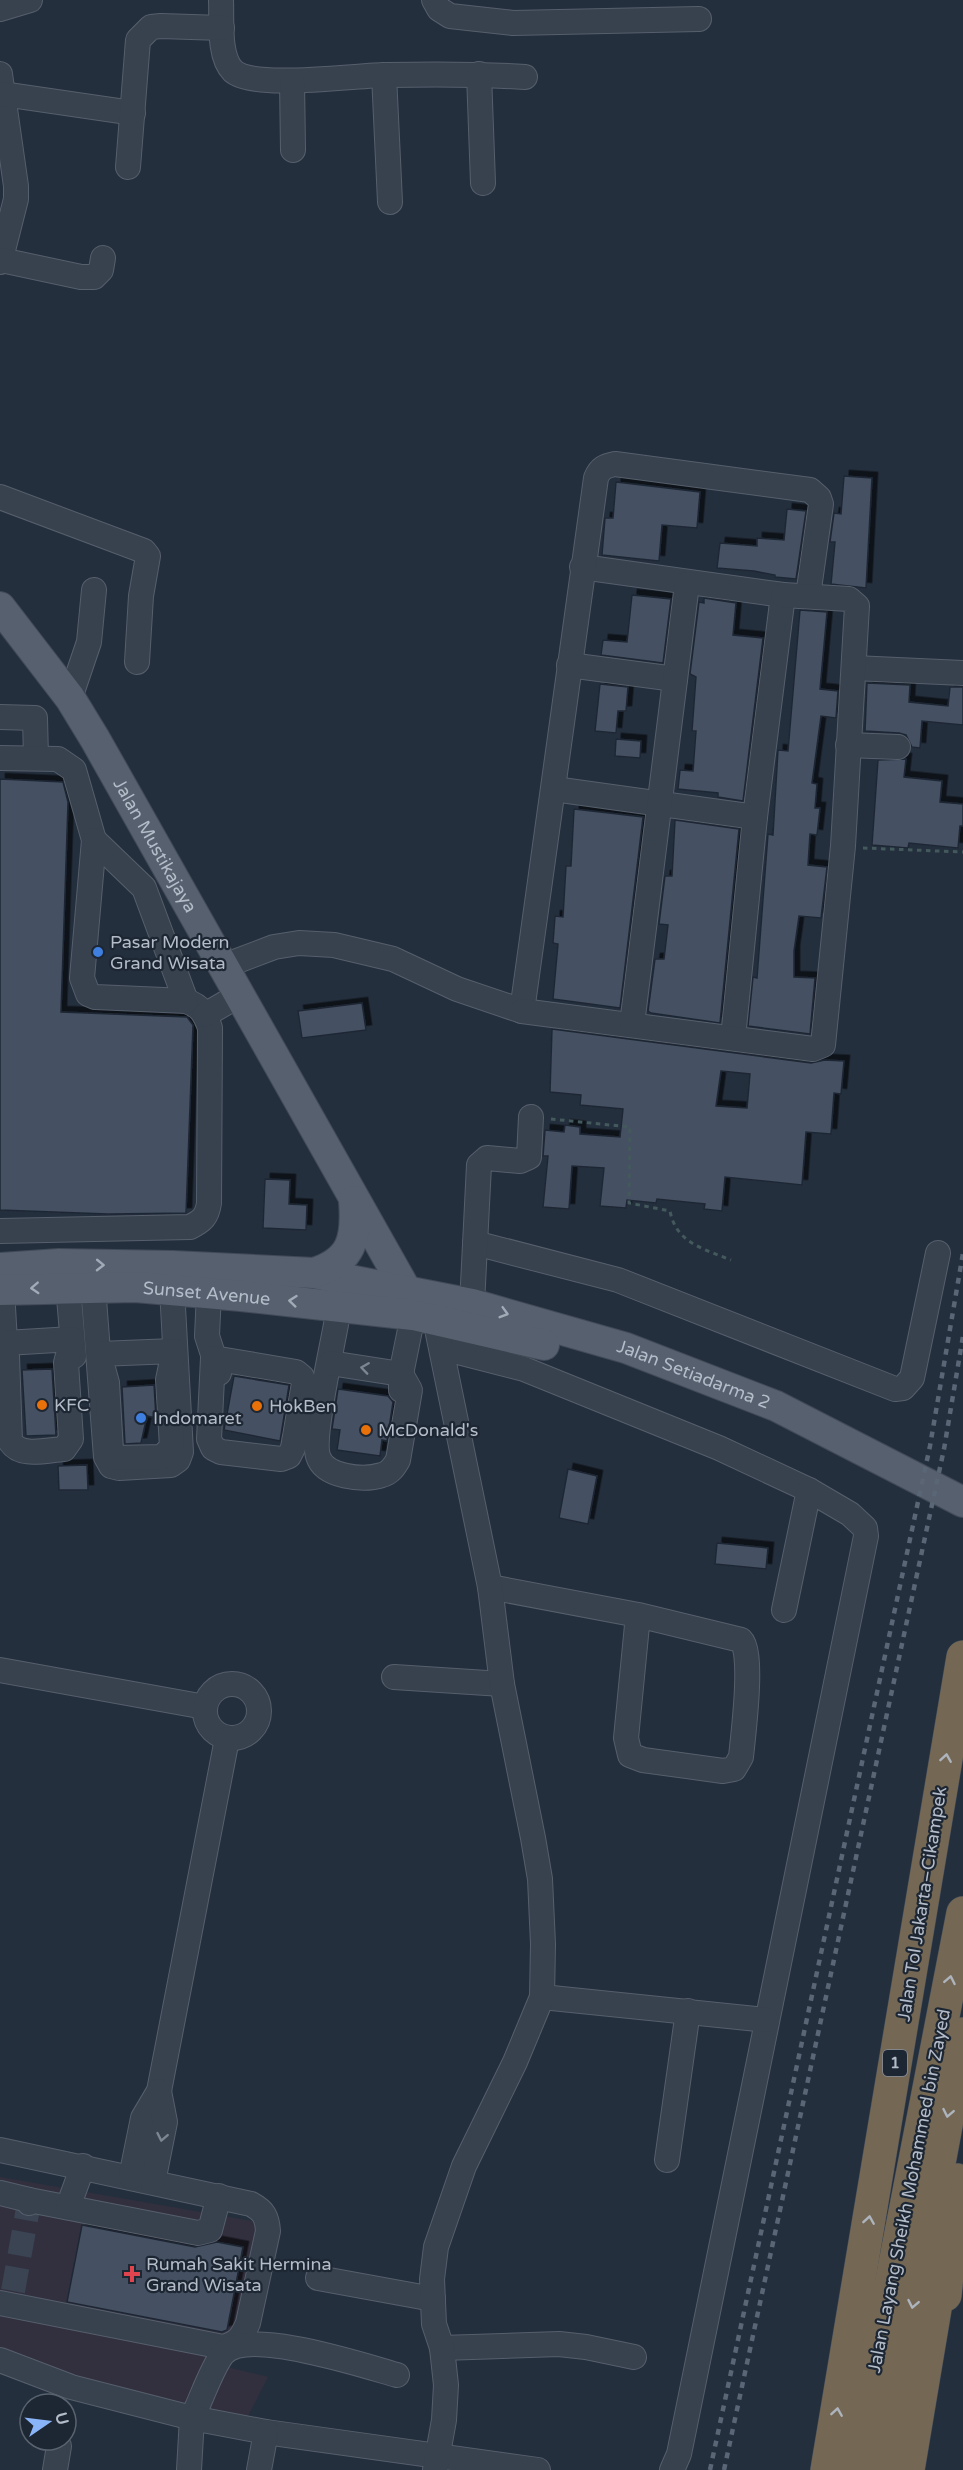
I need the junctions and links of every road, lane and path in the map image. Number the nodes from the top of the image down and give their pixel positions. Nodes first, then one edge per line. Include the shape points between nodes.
1 (30, 0) edge
2 (221, 0) edge
3 (434, 0) edge
4 (0, 9) edge
5 (699, 20) dead end
6 (222, 28) junction
7 (480, 74) junction
8 (384, 75) junction
9 (525, 77) dead end
10 (292, 81) junction
11 (2, 84) edge
12 (133, 113) junction
13 (292, 150) dead end
14 (128, 167) dead end
15 (483, 183) dead end
16 (390, 202) dead end
17 (103, 258) dead end
18 (0, 261) edge
19 (0, 497) edge
20 (582, 567) junction
21 (687, 584) junction
22 (94, 590) dead end
23 (783, 595) junction
24 (808, 596) junction
25 (0, 607) edge
26 (137, 662) dead end
27 (569, 665) junction
28 (854, 668) junction
29 (963, 673) edge
30 (675, 679) junction
31 (70, 698) junction
32 (0, 717) edge
33 (95, 739) junction
34 (848, 745) junction
35 (898, 747) dead end
36 (0, 758) edge
37 (36, 758) junction
38 (77, 778) junction
39 (554, 789) junction
40 (660, 803) junction
41 (755, 817) junction
42 (94, 840) junction
43 (843, 846) junction
44 (963, 852) edge
45 (224, 966) junction
46 (241, 994) junction
47 (196, 1008) junction
48 (522, 1011) junction
49 (632, 1024) junction
50 (733, 1038) junction
51 (531, 1117) joint
52 (354, 1201) junction
53 (0, 1231) edge
54 (475, 1243) junction
55 (938, 1253) dead end
56 (731, 1260) dead end
57 (314, 1273) junction
58 (1, 1282) edge
59 (80, 1286) junction
60 (172, 1289) junction
61 (209, 1293) junction
62 (472, 1304) junction
63 (420, 1305) junction
64 (339, 1307) junction
65 (72, 1339) junction
66 (442, 1348) junction
67 (174, 1351) junction
68 (99, 1354) junction
69 (4, 1357) edge
70 (213, 1358) junction
71 (330, 1363) junction
72 (400, 1374) junction
73 (0, 1442) edge
74 (913, 1484) junction
75 (809, 1491) junction
76 (963, 1502) edge
77 (963, 1522) edge
78 (490, 1587) junction
79 (784, 1610) dead end
80 (638, 1615) junction
81 (963, 1657) edge
82 (0, 1670) edge
83 (394, 1677) dead end
84 (502, 1684) junction
85 (205, 1707) junction
86 (227, 1739) junction
87 (963, 1913) edge
88 (542, 1996) junction
89 (688, 2011) junction
90 (767, 2020) junction
91 (963, 2034) edge
92 (963, 2144) edge
93 (0, 2150) edge
94 (667, 2160) dead end
95 (83, 2166) junction
96 (142, 2179) junction
97 (957, 2180) junction
98 (0, 2193) edge
99 (219, 2196) junction
100 (68, 2207) junction
101 (318, 2278) dead end
102 (8, 2299) edge
103 (433, 2299) junction
104 (442, 2348) junction
105 (634, 2357) dead end
106 (0, 2360) edge
107 (397, 2375) dead end
108 (192, 2418) junction
109 (266, 2432) junction
110 (58, 2452) edge
111 (437, 2462) edge
112 (55, 2470) edge
113 (189, 2470) edge
114 (259, 2470) edge
115 (538, 2470) edge
116 (672, 2470) edge
117 (827, 2470) edge
118 (855, 2470) edge
119 (882, 2470) edge
120 (908, 2470) edge
121 (927, 2470) edge

1 - 4 street
2 - 6 street
3 - 5 street via 450,16 513,23
6 - 10 street via 226,59 240,76
6 - 12 street via 161,26 145,32 138,40
7 - 8 street
7 - 9 street
7 - 15 street
8 - 10 street
8 - 16 street
10 - 13 street
11 - 12 street
11 - 18 street via 16,186
12 - 14 street
17 - 18 street via 101,270 94,277
19 - 26 street via 144,551 148,556
20 - 21 street
20 - 24 street via 596,478 599,470 615,464 810,490 816,494 820,504
20 - 27 street
21 - 23 street
21 - 30 street
22 - 31 street via 89,642
23 - 24 street
23 - 41 street
24 - 28 street via 849,599 857,606
25 - 31 main road, Jalan Mustikajaya
27 - 30 street
27 - 39 street
28 - 29 street
28 - 34 street
30 - 40 street
31 - 33 main road, Jalan Mustikajaya
32 - 37 street via 35,718
33 - 38 street
33 - 45 main road, Jalan Mustikajaya
34 - 35 street
34 - 43 street
36 - 37 street
37 - 38 street via 66,762
38 - 42 street
39 - 40 street
39 - 48 street
40 - 41 street
40 - 49 street
41 - 50 street
42 - 47 street via 144,888
42 - 47 street via 82,978 88,994
43 - 44 path
43 - 50 street via 824,1045 813,1049
45 - 46 main road, Jalan Mustikajaya
45 - 48 street via 274,947 299,943 334,945 393,958 458,989
46 - 47 street
46 - 52 main road, Jalan Mustikajaya
47 - 53 street via 210,1028 209,1203 201,1222 190,1227
48 - 49 street
49 - 50 street
51 - 54 street via 529,1157 520,1161 487,1158 479,1165
51 - 56 path via 630,1127 629,1203 670,1211 673,1226 683,1238
52 - 57 main road via 356,1225 349,1248 335,1267
52 - 63 main road, Jalan Mustikajaya
54 - 55 street via 618,1280 895,1389 903,1388 912,1378
54 - 62 street
58 -> 57 main road, Sunset Avenue via 70,1264
57 - 63 main road, Sunset Avenue
59 -> 58 main road, Sunset Avenue
58 - 69 street
59 - 60 main road, Sunset Avenue
59 - 65 street
59 - 68 street
60 - 61 main road, Sunset Avenue
60 - 67 street
64 -> 61 main road, Sunset Avenue
61 - 70 street via 207,1336
62 - 63 main road, Jalan Setiadarma 2
62 -> 74 main road, Jalan Setiadarma 2 via 626,1348 776,1406
63 - 64 main road, Sunset Avenue
63 - 66 street
63 - 72 street
63 - 74 main road, Jalan Setiadarma 2 via 678,1386
64 - 71 street
65 - 69 street
65 - 69 street via 66,1363 71,1439 64,1449 22,1452 14,1448 10,1441
65 - 73 street via 80,1450 68,1459 21,1462 8,1456
66 - 75 street via 524,1369 719,1448
66 - 78 street
67 - 68 street
67 - 68 street via 181,1452 178,1460 171,1464 119,1468 111,1466 106,1457
70 - 70 street via 209,1439 213,1448 281,1459 288,1456 293,1448 302,1377 296,1372
72 -> 71 street
71 - 72 street via 316,1446 319,1459 331,1473 370,1477 392,1469 398,1460 411,1390
74 - 76 main road, Jalan Setiadarma 2
74 - 77 main road, Jalan Setiadarma 2
75 - 79 street
75 - 90 street via 859,1521 866,1536
78 - 80 street
78 - 84 street
80 - 80 street via 744,1642 748,1652 741,1757 734,1769 723,1771 630,1755 626,1738
117 -> 81 highway, Jalan Tol Jakarta–Cikampek / 1
82 - 85 street
83 - 84 street
84 - 88 street via 540,1878
85 - 86 street via 206,1721 214,1733
85 - 86 street via 212,1693 225,1684 242,1686 254,1695 260,1711 255,1726 243,1737
86 -> 96 street via 159,2091 165,2122
118 -> 87 highway, Jalan Layang Sheikh Mohammed bin Zayed / 1
88 - 89 street
88 - 103 street via 446,2212 436,2247
89 - 90 street
89 - 94 street
90 - 116 street via 679,2454
91 -> 119 highway, Jalan Layang Sheikh Mohammed bin Zayed
92 - 97 highway
93 - 95 street
95 - 96 street
95 - 100 street
96 - 99 street
97 - 120 highway
97 - 121 highway
98 - 100 street
99 - 100 street via 212,2225 205,2232
99 - 102 street via 262,2209 267,2218 268,2231 248,2322 238,2342 223,2347
101 - 103 street
103 - 104 street via 434,2324
104 - 105 street via 559,2344
104 - 111 street via 446,2385
106 - 108 street via 71,2387
107 - 108 street via 328,2355 244,2344 223,2355
108 - 109 street
108 - 113 street
109 - 111 street
109 - 114 street
110 - 112 street
111 - 115 street

